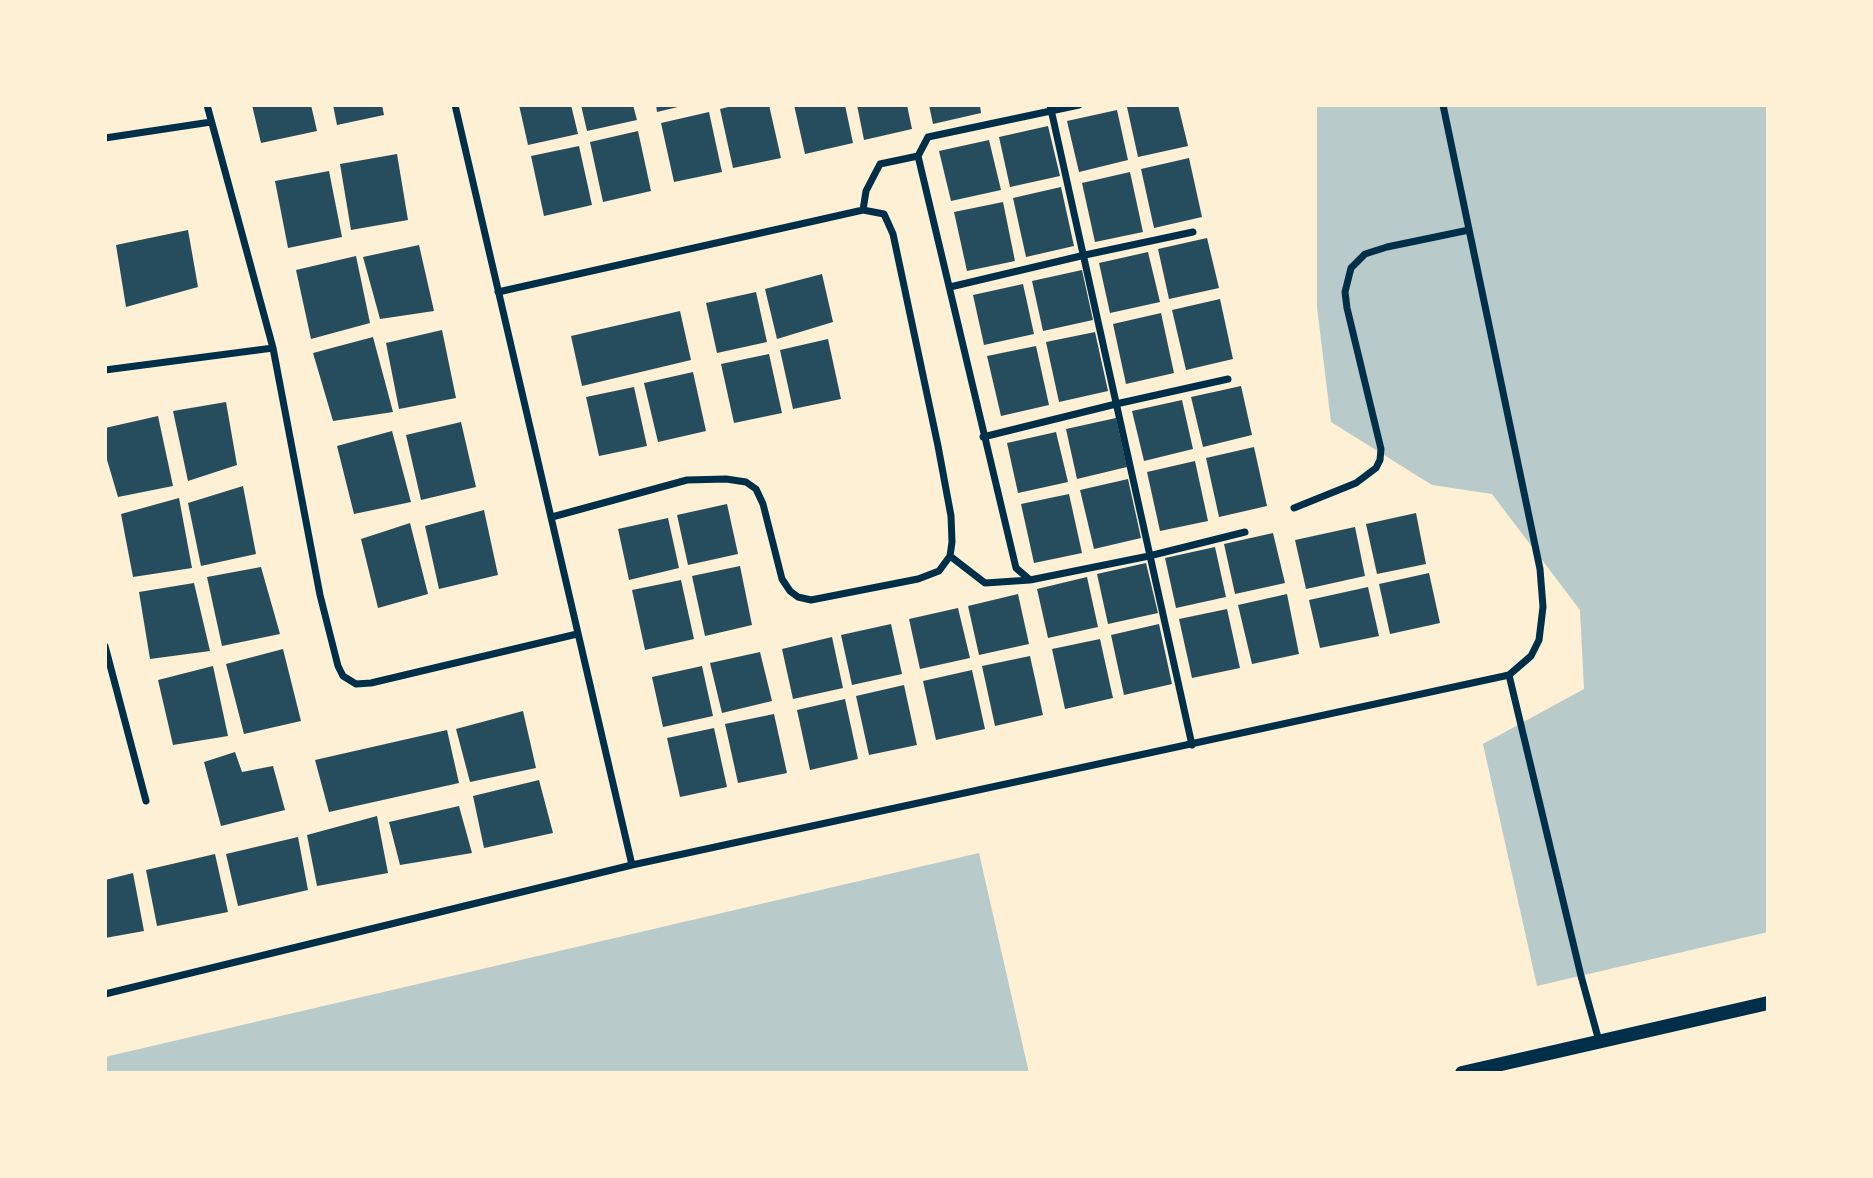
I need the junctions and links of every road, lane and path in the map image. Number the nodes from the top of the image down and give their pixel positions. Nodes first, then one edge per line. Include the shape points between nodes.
1 (207, 105) edge
2 (454, 105) edge
3 (1079, 105) edge
4 (1443, 105) edge
5 (1051, 108) edge
6 (211, 122) junction
7 (105, 138) edge
8 (918, 156) junction
9 (863, 210) junction
10 (1469, 230) junction
11 (1194, 232) dead end
12 (1084, 255) junction
13 (950, 287) junction
14 (498, 292) junction
15 (273, 348) junction
16 (105, 370) edge
17 (1228, 379) dead end
18 (1116, 404) junction
19 (983, 437) junction
20 (1294, 508) dead end
21 (552, 517) junction
22 (1245, 532) dead end
23 (950, 556) junction
24 (1150, 556) junction
25 (1030, 580) junction
26 (577, 634) junction
27 (105, 646) edge
28 (1509, 675) junction
29 (1192, 745) junction
30 (146, 801) dead end
31 (632, 865) junction
32 (105, 994) edge
33 (1768, 1003) edge
34 (1599, 1042) junction
35 (1462, 1073) edge

1 - 6 street
2 - 14 street
3 - 5 street
4 - 10 street
5 - 8 street via 928,137
5 - 12 street
6 - 7 street
6 - 15 street
8 - 9 street via 880,164 866,191
8 - 13 street
9 - 14 street
9 - 23 street via 884,214 893,234 951,516
10 - 20 street via 1365,254 1351,268 1345,292 1347,308 1380,460 1356,483
10 - 28 street via 1540,569 1543,607 1539,640 1531,656
11 - 12 street
12 - 13 street
12 - 18 street
13 - 19 street
14 - 21 street
15 - 16 street
15 - 26 street via 320,595 343,676 356,684 371,683
17 - 18 street
18 - 19 street
18 - 24 street
19 - 25 street via 1016,568
21 - 23 street via 687,480 746,482 756,489 763,504 782,579 798,597 811,600 918,579 939,571
21 - 26 street
22 - 24 street
23 - 25 street via 985,583
24 - 25 street
24 - 29 street
26 - 31 street
27 - 30 street
28 - 29 street
28 - 34 street
29 - 31 street
31 - 32 street
33 - 34 main road
34 - 35 main road

